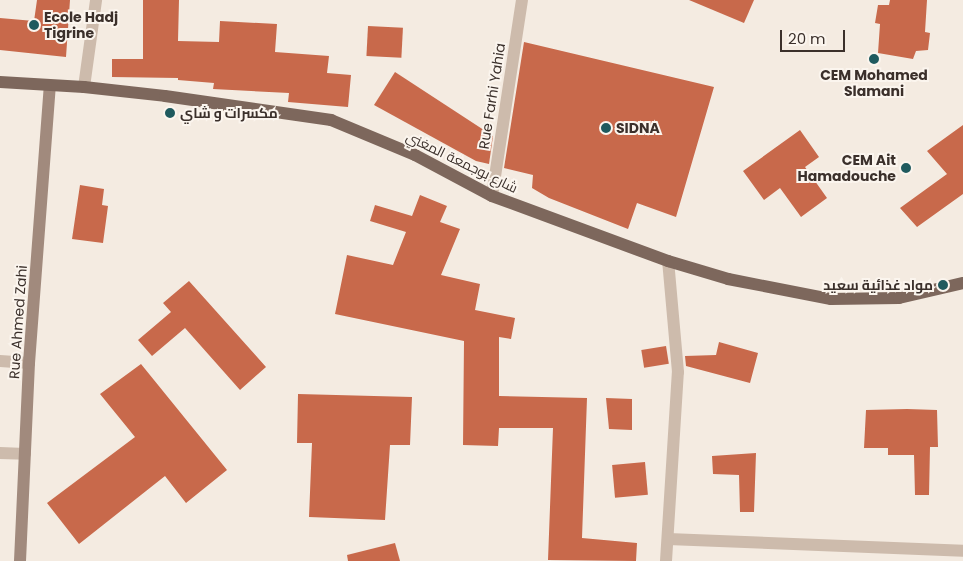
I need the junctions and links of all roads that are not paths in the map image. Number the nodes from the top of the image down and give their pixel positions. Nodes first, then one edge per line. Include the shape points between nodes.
1 (96, 0) edge
2 (522, 0) edge
3 (0, 82) edge
4 (50, 86) junction
5 (84, 87) junction
6 (492, 196) junction
7 (668, 261) junction
8 (963, 283) edge
9 (0, 361) edge
10 (29, 363) junction
11 (0, 453) edge
12 (25, 454) junction
13 (668, 539) junction
14 (963, 551) edge
15 (20, 561) edge
16 (666, 561) edge

1 - 5 street
2 - 6 street, Rue Farhi Yahia
3 - 4 main road, شارع بوجمعة المغني
4 - 5 main road, شارع بوجمعة المغني
4 - 10 street, Rue Ahmed Zahi
5 - 6 main road, شارع بوجمعة المغني via 331,120 415,155
6 - 7 main road, شارع بوجمعة المغني
7 - 8 main road, شارع بوجمعة المغني via 728,279 830,299 899,298
7 - 13 street via 678,372
9 - 10 street
10 - 12 street, Rue Ahmed Zahi
11 - 12 street
12 - 15 street, Rue Ahmed Zahi
13 - 14 street
13 - 16 street

